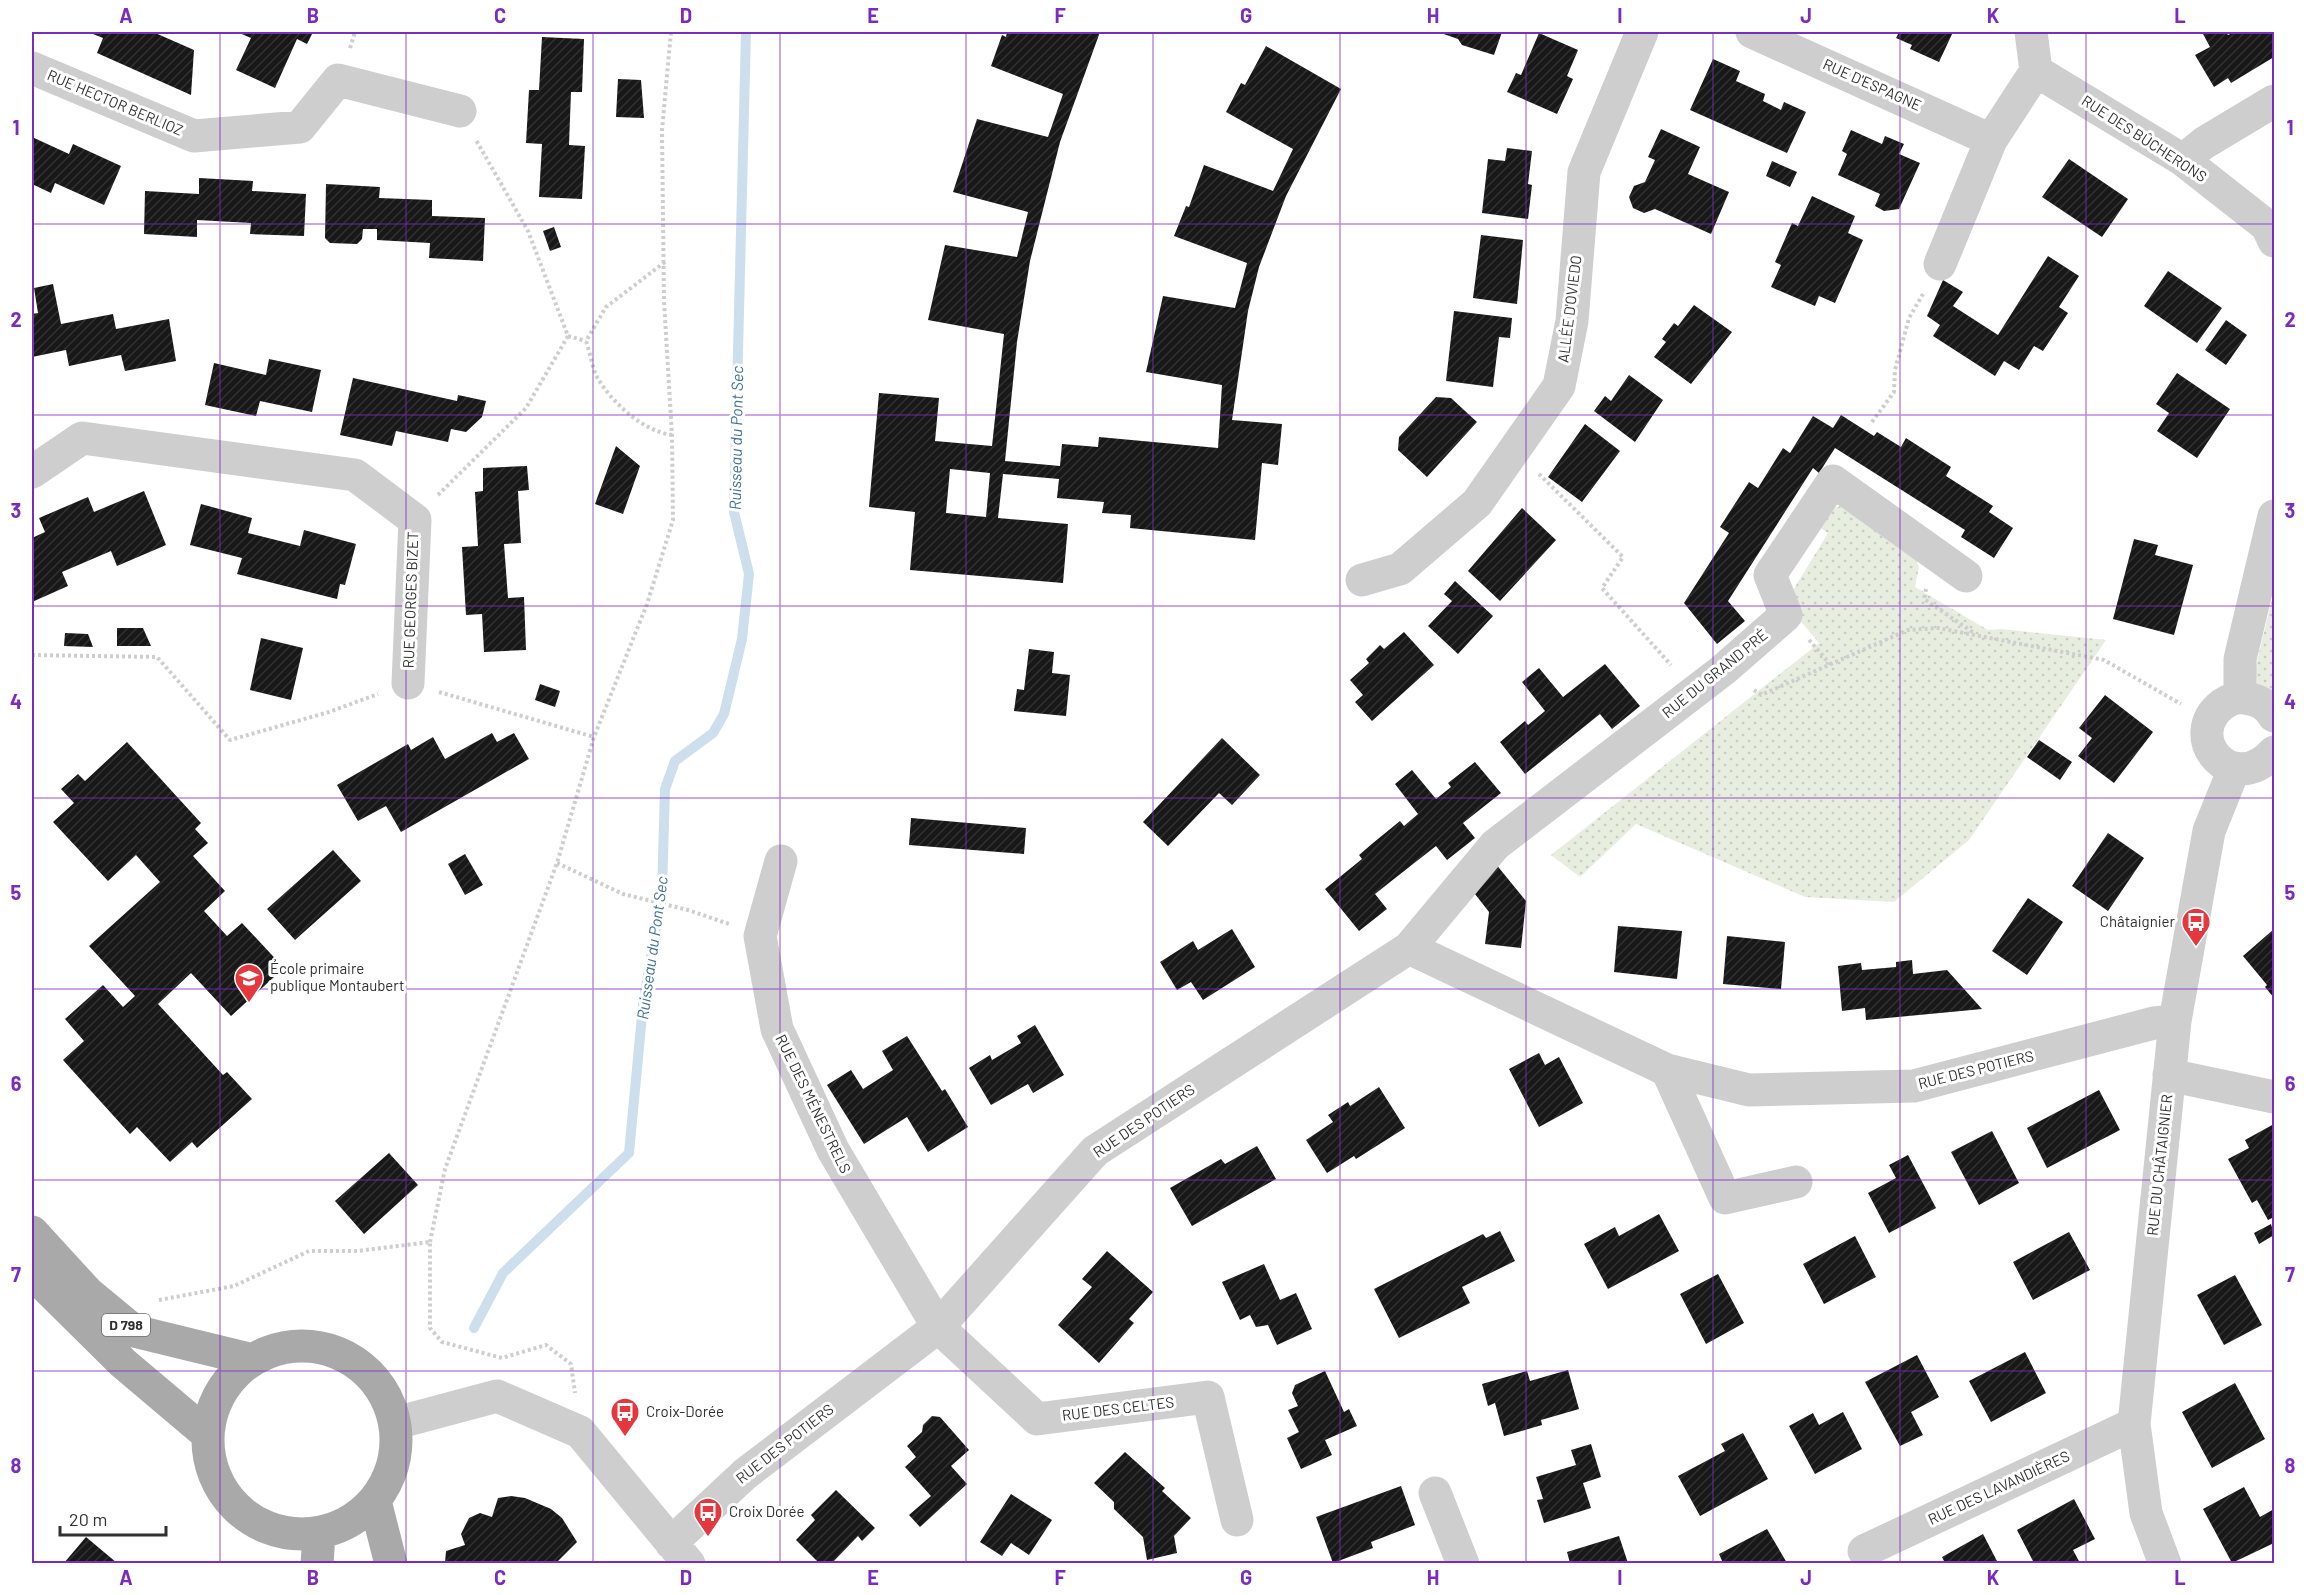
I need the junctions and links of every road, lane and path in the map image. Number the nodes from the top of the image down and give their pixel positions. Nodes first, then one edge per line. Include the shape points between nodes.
1 (671, 32) edge
2 (1642, 32) edge
3 (1752, 32) edge
4 (2031, 32) edge
5 (32, 68) edge
6 (2036, 71) junction
7 (2274, 100) edge
8 (460, 111) joint
9 (1991, 140) junction
10 (2183, 160) junction
11 (2274, 241) edge
12 (666, 261) junction
13 (1940, 264) joint
14 (568, 336) junction
15 (586, 341) junction
16 (1872, 422) dead end
17 (672, 435) junction
18 (1515, 451) junction
19 (32, 472) edge
20 (2274, 516) edge
21 (415, 520) junction
22 (1966, 576) dead end
23 (1362, 580) dead end
24 (32, 655) edge
25 (1723, 670) junction
26 (408, 683) junction
27 (1695, 692) junction
28 (2240, 698) junction
29 (2274, 716) edge
30 (2210, 720) junction
31 (594, 737) junction
32 (2274, 752) edge
33 (2234, 769) junction
34 (781, 861) dead end
35 (557, 863) junction
36 (760, 936) junction
37 (1409, 948) junction
38 (2175, 1021) junction
39 (1667, 1070) junction
40 (2169, 1075) junction
41 (2274, 1097) edge
42 (1796, 1182) dead end
43 (32, 1232) edge
44 (430, 1242) junction
45 (32, 1273) edge
46 (938, 1327) junction
47 (134, 1331) junction
48 (253, 1360) junction
49 (396, 1423) junction
50 (2134, 1424) junction
51 (580, 1432) junction
52 (207, 1434) junction
53 (1435, 1493) dead end
54 (375, 1501) junction
55 (1237, 1520) dead end
56 (318, 1548) edge
57 (1864, 1551) dead end
58 (680, 1553) edge
59 (391, 1563) edge
60 (1463, 1563) edge
61 (2165, 1563) edge

1 - 12 path via 662,130
2 - 18 street, ALLÉE D'OVIEDO via 1584,172 1572,321 1559,386
3 - 9 street, RUE D'ESPAGNE
4 - 6 street
5 - 8 street, RUE HECTOR BERLIOZ via 194,136 300,127 338,80
6 - 9 street
6 - 10 street, RUE DES BÛCHERONS
7 - 10 street
8 - 14 path via 528,231
9 - 13 street
10 - 11 street, RUE DES BÛCHERONS via 2267,226
12 - 15 path via 606,307
12 - 17 path via 664,301
13 - 16 path via 1909,318 1895,370 1894,392
14 - 15 path
14 - 21 path via 526,408
15 - 17 path via 597,376 621,407 657,433
17 - 31 path via 673,520 647,604
18 - 23 street, ALLÉE D'OVIEDO via 1477,503 1400,569
18 - 27 path via 1623,557 1602,588
19 - 21 street, RUE GEORGES BIZET via 82,438 355,475
20 - 28 street via 2240,659
21 - 26 street, RUE GEORGES BIZET
22 - 25 street, RUE DU GRAND PRÉ via 1833,481 1770,574 1786,615
24 - 26 path via 157,657 230,740
25 - 27 street, RUE DU GRAND PRÉ
25 - 30 path via 1761,695 1908,630 1938,628 2104,660
26 - 31 path, RUE GEORGES BIZET
27 - 37 street, RUE DU GRAND PRÉ via 1495,845
28 - 29 street via 2263,703
28 - 30 street via 2227,701
30 - 33 street via 2207,732 2214,756
31 - 35 path
32 - 33 street via 2264,764 2250,770
33 - 38 street, RUE DU CHÂTAIGNIER via 2209,831
34 - 36 street, RUE DES MÉNESTRELS
35 - 36 path via 623,894 688,910
35 - 44 path via 445,1169
36 - 46 street, RUE DES MÉNESTRELS via 777,1029 833,1150
37 - 39 street, RUE DES POTIERS
37 - 46 street, RUE DES POTIERS via 1095,1151
38 - 39 street, RUE DES POTIERS via 2154,1023 1914,1086 1749,1090
38 - 40 street, RUE DU CHÂTAIGNIER
39 - 42 street via 1725,1198
40 - 41 street
40 - 50 street, RUE DU CHÂTAIGNIER
43 - 47 main road, D 798 via 88,1293
44 - 47 path via 357,1251 309,1251 234,1286 149,1302
44 - 51 path via 430,1328 442,1342 502,1358 546,1345 571,1364
45 - 52 main road, D 798 via 123,1363
46 - 55 street, RUE DES CELTES via 1037,1419 1208,1397
46 - 58 street, RUE DES POTIERS via 745,1474
47 - 48 main road, D 798
48 - 49 main road via 291,1345 324,1347 355,1360 385,1392
48 - 52 main road via 239,1368 215,1402
49 - 51 street via 497,1396
49 - 54 main road via 392,1472
50 - 57 street, RUE DES LAVANDIÈRES
50 - 61 street, RUE DU CHÂTAIGNIER via 2146,1514
51 - 58 street
52 - 56 main road via 211,1467 231,1503 257,1524
53 - 60 street
54 - 56 main road
54 - 59 main road

